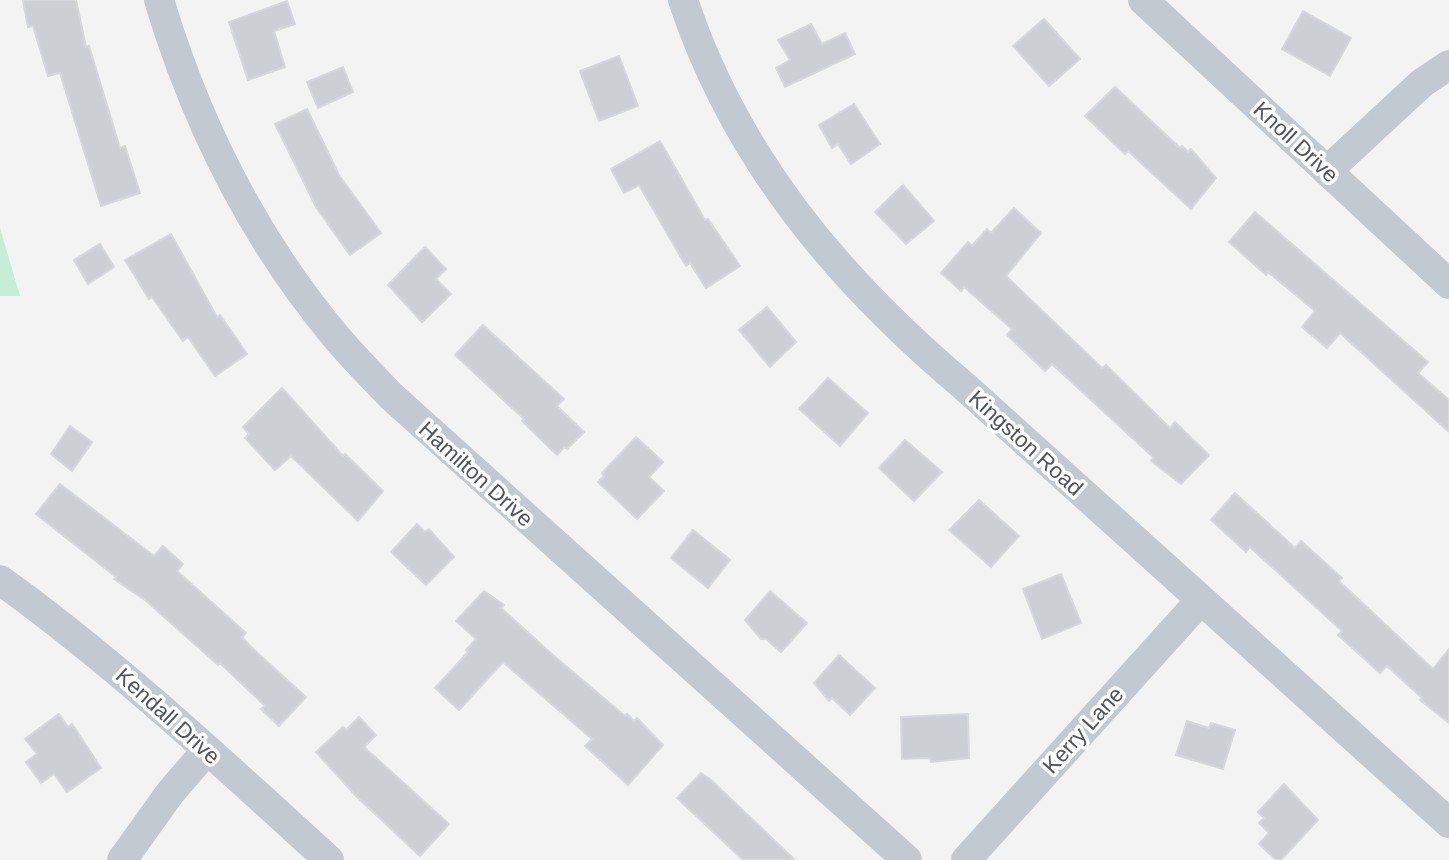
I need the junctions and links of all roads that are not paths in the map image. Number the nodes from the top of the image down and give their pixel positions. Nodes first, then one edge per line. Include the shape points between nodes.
1 (159, 0) edge
2 (683, 0) edge
3 (1143, 0) edge
4 (1449, 65) edge
5 (1327, 171) junction
6 (1449, 284) edge
7 (0, 580) edge
8 (1200, 601) junction
9 (207, 750) junction
10 (1449, 823) edge
11 (122, 860) edge
12 (329, 860) edge
13 (907, 860) edge
14 (966, 860) edge

1 - 13 street, Hamilton Drive via 215,150 288,274 337,338 402,407
2 - 8 street, Kingston Road via 726,105 756,158 857,287
3 - 5 street, Knoll Drive
4 - 5 street via 1422,83
5 - 6 street, Knoll Drive
7 - 9 street, Kendall Drive via 131,681
8 - 10 street, Kingston Road
8 - 14 street, Kerry Lane
9 - 11 street
9 - 12 street, Kendall Drive

